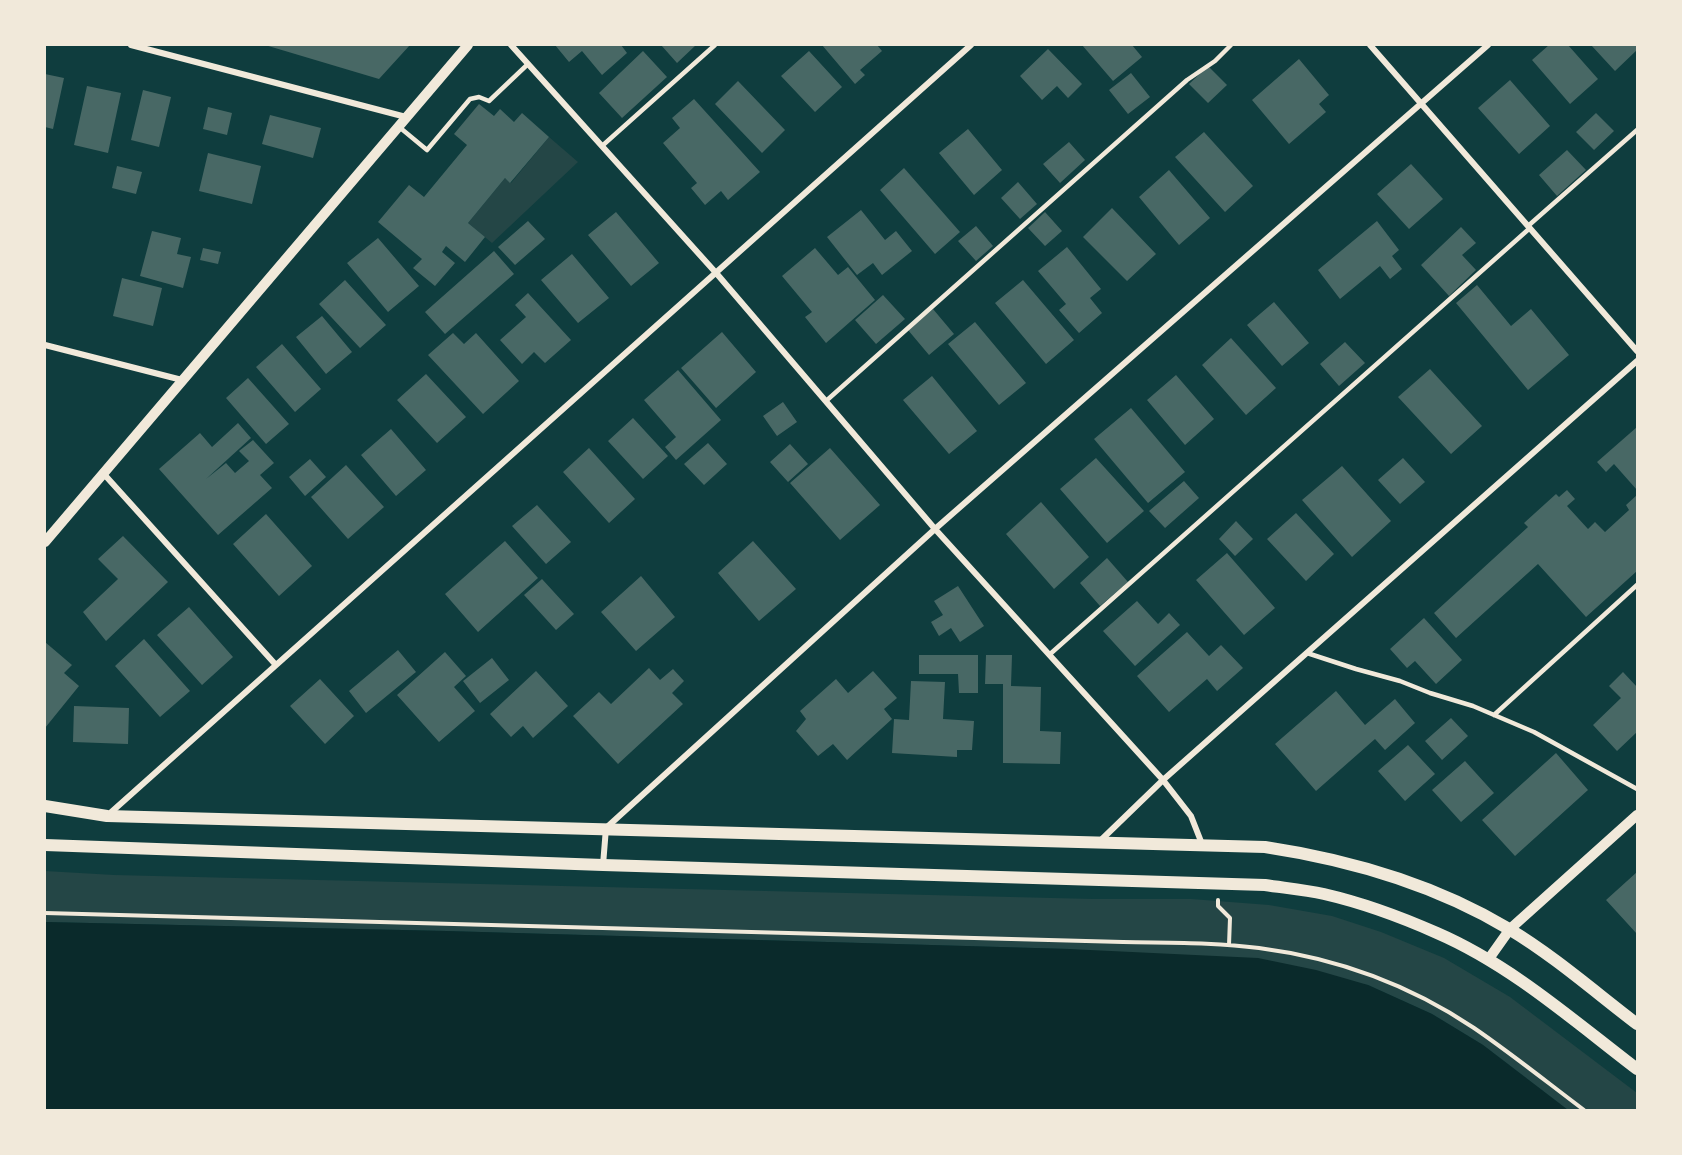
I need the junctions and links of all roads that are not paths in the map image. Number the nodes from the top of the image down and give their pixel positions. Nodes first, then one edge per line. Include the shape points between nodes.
1 (131, 45) edge
2 (468, 45) edge
3 (511, 45) edge
4 (715, 45) edge
5 (971, 45) edge
6 (1232, 45) edge
7 (1370, 45) edge
8 (1488, 45) edge
9 (528, 64) junction
10 (1423, 104) junction
11 (402, 122) junction
12 (1637, 130) edge
13 (602, 146) junction
14 (1529, 227) junction
15 (717, 274) junction
16 (45, 345) edge
17 (1637, 351) edge
18 (1637, 361) edge
19 (182, 380) junction
20 (826, 401) junction
21 (103, 472) junction
22 (935, 529) junction
23 (45, 542) edge
24 (1637, 585) edge
25 (1307, 653) junction
26 (1049, 655) junction
27 (275, 664) junction
28 (1494, 715) junction
29 (1163, 780) junction
30 (1637, 789) edge
31 (45, 806) edge
32 (1637, 815) edge
33 (107, 816) junction
34 (606, 828) junction
35 (1097, 843) junction
36 (1202, 844) junction
37 (45, 845) edge
38 (603, 865) junction
39 (1510, 929) junction
40 (1488, 960) junction
41 (1637, 1024) edge
42 (1637, 1069) edge

1 - 11 street
2 - 11 street
3 - 9 street
4 - 13 lane
5 - 15 street
6 - 20 lane via 1187,80
7 - 10 street
8 - 10 street
9 - 11 lane via 489,100 470,99 427,150
9 - 13 street
10 - 14 street
10 - 22 street
11 - 19 street
12 - 14 lane
13 - 15 street
14 - 17 street
14 - 26 lane
15 - 20 street
15 - 27 street
16 - 19 street
18 - 25 street
19 - 21 street
20 - 22 street
21 - 23 street
21 - 27 street
22 - 26 street
22 - 34 street
24 - 28 lane
25 - 28 lane
25 - 29 street
26 - 29 street
27 - 33 street
28 - 30 lane via 1534,732
29 - 35 street
29 - 36 street via 1191,816
31 - 33 main road
32 - 39 street
33 - 34 main road
34 - 35 main road
34 - 38 street
35 - 36 main road
36 - 39 main road via 1265,847 1364,867 1424,887
37 - 38 main road
38 - 40 main road via 1265,885 1324,894 1382,911 1438,933
39 - 40 street
39 - 41 main road
40 - 42 main road

